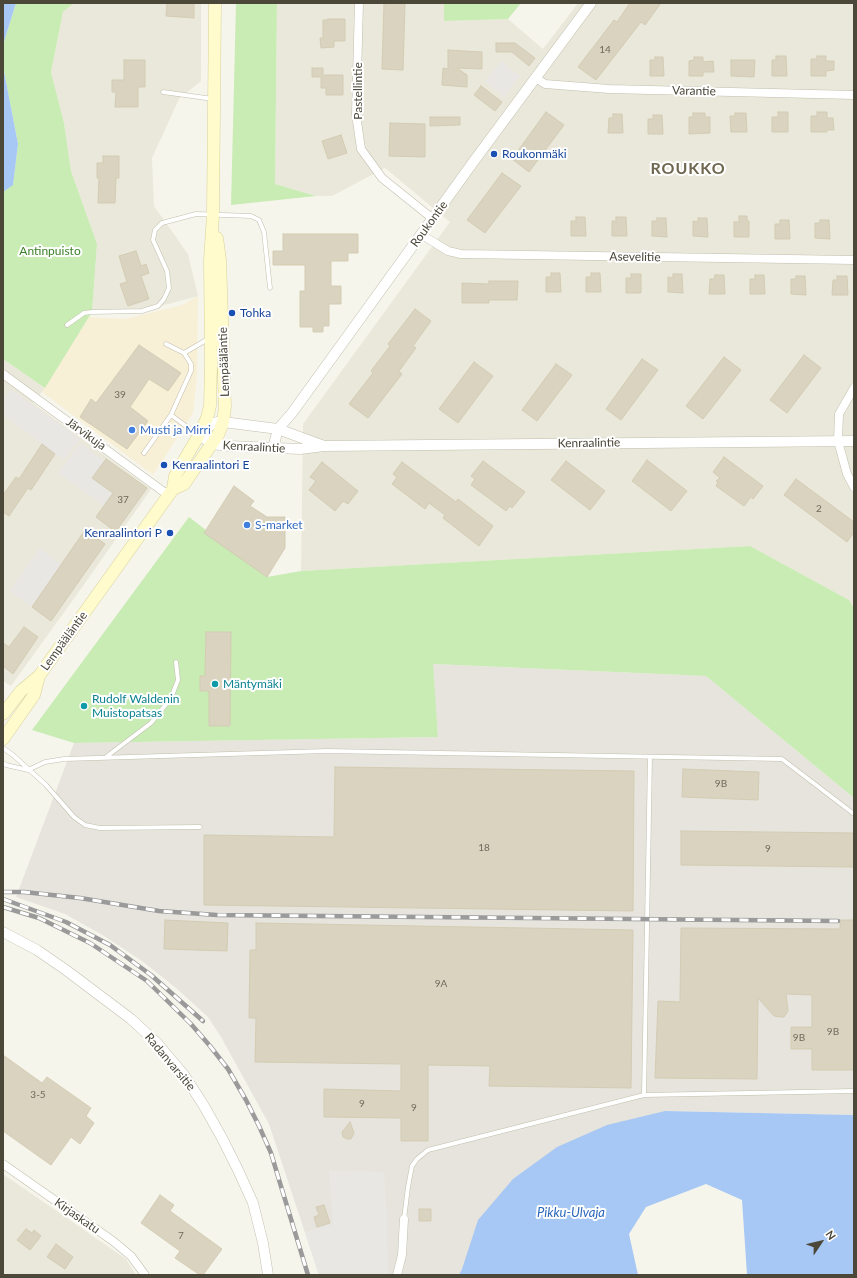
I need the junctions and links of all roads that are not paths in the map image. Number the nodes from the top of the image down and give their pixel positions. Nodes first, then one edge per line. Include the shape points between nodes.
1 (215, 3) edge
2 (359, 3) edge
3 (592, 3) edge
4 (536, 78) junction
5 (163, 92) dead end
6 (854, 94) edge
7 (214, 99) junction
8 (213, 215) junction
9 (433, 219) junction
10 (422, 235) junction
11 (854, 260) edge
12 (270, 288) dead end
13 (67, 325) dead end
14 (210, 338) junction
15 (166, 344) dead end
16 (184, 353) junction
17 (3, 374) edge
18 (854, 388) edge
19 (171, 415) junction
20 (223, 422) junction
21 (278, 429) junction
22 (199, 436) junction
23 (838, 441) junction
24 (854, 441) edge
25 (212, 444) junction
26 (324, 446) junction
27 (273, 448) junction
28 (144, 452) dead end
29 (854, 487) edge
30 (170, 492) junction
31 (176, 662) dead end
32 (39, 676) junction
33 (3, 714) edge
34 (3, 739) edge
35 (3, 748) edge
36 (105, 757) junction
37 (650, 757) junction
38 (3, 762) edge
39 (28, 770) junction
40 (854, 814) edge
41 (200, 827) dead end
42 (3, 932) edge
43 (854, 1091) edge
44 (644, 1095) junction
45 (3, 1164) edge
46 (404, 1219) joint
47 (145, 1275) edge
48 (268, 1275) edge
49 (397, 1275) edge

1 - 7 main road, Lempääläntie
2 - 9 street, Pastellintie via 356,114 361,149 382,178
3 - 4 street, Roukontie
4 - 6 street, Varantie via 545,84 609,89
4 - 9 street, Roukontie
5 - 7 lane
7 - 8 main road, Lempääläntie
8 - 12 lane via 251,216 258,220 264,232
8 - 13 lane via 196,214 162,223 155,230 153,240 167,271 169,288 158,306 142,311 92,312
8 - 14 main road, Lempääläntie
8 - 20 main road, Lempääläntie via 220,268 225,407
9 - 10 street, Roukontie
10 - 11 street, Asevelitie via 448,251 461,254
10 - 21 street, Roukontie
14 - 16 lane
14 - 22 main road, Lempääläntie via 210,406
15 - 16 lane
16 - 19 lane via 191,364 191,371
17 - 30 street, Järvikuja
18 - 23 street via 839,414
19 - 22 lane
19 - 28 lane
20 - 21 street, Kenraalintie
20 - 22 street, Kenraalintie via 212,424
20 - 25 main road, Lempääläntie
21 - 26 street, Kenraalintie
21 - 27 street, Roukontie
22 - 25 street, Kenraalintie
22 - 30 main road, Lempääläntie via 175,476
23 - 24 street, Kenraalintie
23 - 26 street, Kenraalintie
23 - 29 street via 846,474
25 - 27 street, Kenraalintie
25 - 30 main road, Lempääläntie via 184,484
26 - 27 street, Kenraalintie via 300,449
30 - 32 main road, Lempääläntie
31 - 36 lane via 178,680 172,698 150,723
32 - 33 main road, Lempääläntie via 21,691
32 - 34 main road, Lempääläntie via 34,695
35 - 39 lane
36 - 37 lane via 327,751
36 - 39 lane via 45,762
37 - 40 lane via 782,760
37 - 44 lane
38 - 39 lane
39 - 41 lane via 85,825 100,828
42 - 48 street, Radanvarsitie via 37,950 131,1020 156,1043 184,1075 222,1138 253,1203
43 - 44 lane
44 - 46 lane via 428,1150 416,1159 412,1166
45 - 47 street, Kirjaskatu via 113,1241 131,1256
46 - 49 street via 402,1255

